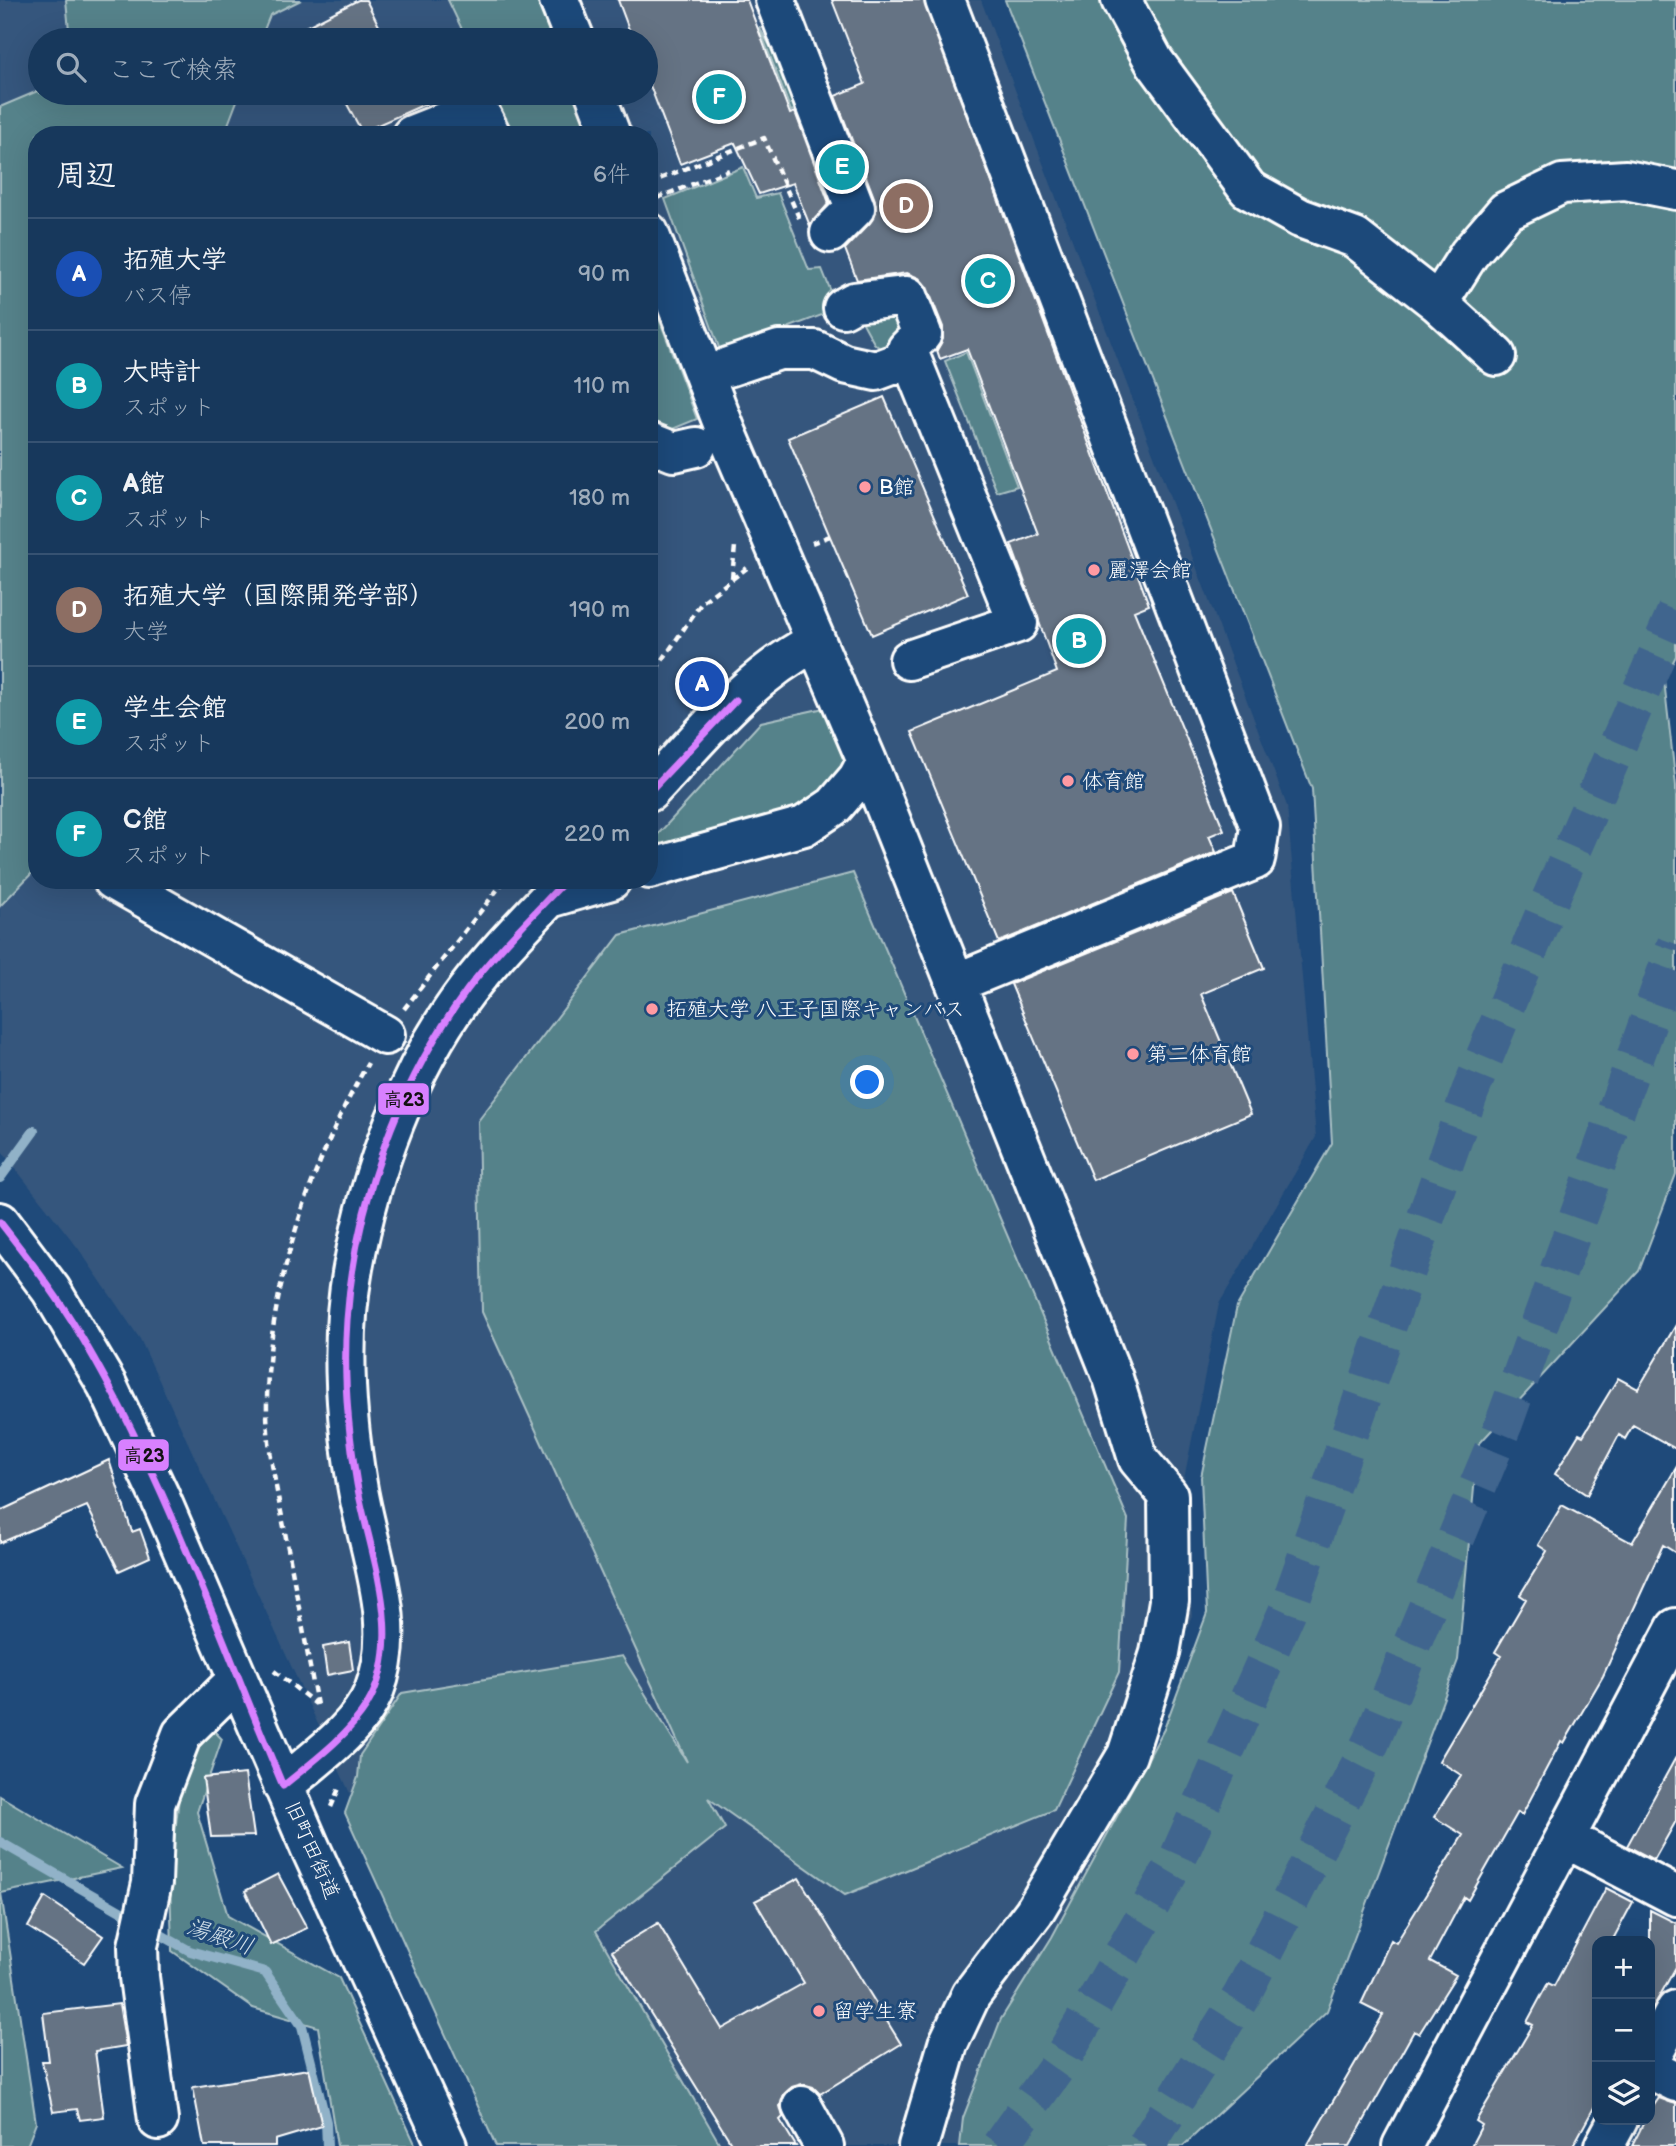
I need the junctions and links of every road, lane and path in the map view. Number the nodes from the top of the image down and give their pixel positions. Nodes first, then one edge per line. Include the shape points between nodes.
1 (559, 0) edge
2 (775, 0) edge
3 (945, 0) edge
4 (1121, 0) edge
5 (570, 28) edge
6 (600, 105) edge
7 (435, 126) edge
8 (486, 126) edge
9 (608, 126) edge
10 (729, 170) dead end
11 (658, 179) edge
12 (1676, 190) edge
13 (658, 198) edge
14 (817, 233) joint
15 (658, 256) edge
16 (1438, 303) junction
17 (843, 309) dead end
18 (1496, 356) dead end
19 (911, 358) junction
20 (728, 367) dead end
21 (658, 446) edge
22 (696, 447) dead end
23 (732, 538) dead end
24 (747, 568) dead end
25 (732, 579) junction
26 (815, 642) junction
27 (909, 660) dead end
28 (658, 667) edge
29 (867, 761) junction
30 (658, 783) edge
31 (658, 867) edge
32 (129, 889) edge
33 (498, 889) edge
34 (557, 889) edge
35 (956, 983) junction
36 (385, 1035) junction
37 (0, 1222) edge
38 (1676, 1629) edge
39 (252, 1673) junction
40 (283, 1786) junction
41 (1565, 1838) junction
42 (1676, 1896) edge
43 (1676, 2010) edge
44 (1655, 2050) edge
45 (1655, 2072) edge
46 (1676, 2082) edge
47 (802, 2106) dead end
48 (158, 2120) dead end
49 (1615, 2125) edge
50 (447, 2146) edge
51 (824, 2146) edge
52 (918, 2146) edge
53 (1402, 2146) edge
54 (1604, 2146) edge

1 - 5 street
2 - 14 street via 855,208
3 - 35 street via 1260,827 1255,860
4 - 16 street via 1154,61 1248,189 1300,218 1355,238
6 - 9 street
7 - 8 street via 478,109
10 - 13 path
11 - 14 path via 764,138
12 - 16 street via 1626,180 1562,184 1506,211 1469,254
15 - 26 street
16 - 18 street
17 - 19 street via 854,302 907,296 922,334 907,349
19 - 20 street via 876,371 815,351 779,350
19 - 27 street via 1018,623
21 - 22 street via 674,452
23 - 25 path via 736,550
24 - 25 path
25 - 28 path via 702,602
26 - 29 street
26 - 30 street via 758,678
29 - 31 street via 834,806 804,826
29 - 35 street
32 - 36 street
33 - 36 path
34 - 40 street via 466,991 410,1084 376,1174 352,1269 344,1372 357,1484 384,1608 383,1658 373,1693 354,1722
35 - 52 street via 1113,1378 1138,1459 1168,1495 1169,1601 1160,1653 1127,1755 1034,1912 971,1995 948,2044
36 - 39 path via 318,1165 298,1223 273,1327 266,1402 273,1467 317,1704
37 - 39 street, 旧町田街道 via 51,1290 107,1385
38 - 41 street
39 - 40 street, 旧町田街道
39 - 48 street via 182,1734 155,1804 152,1883 138,1946
40 - 50 street, 旧町田街道
41 - 42 street
41 - 53 street
43 - 44 street
45 - 46 street
47 - 51 street
49 - 54 street

